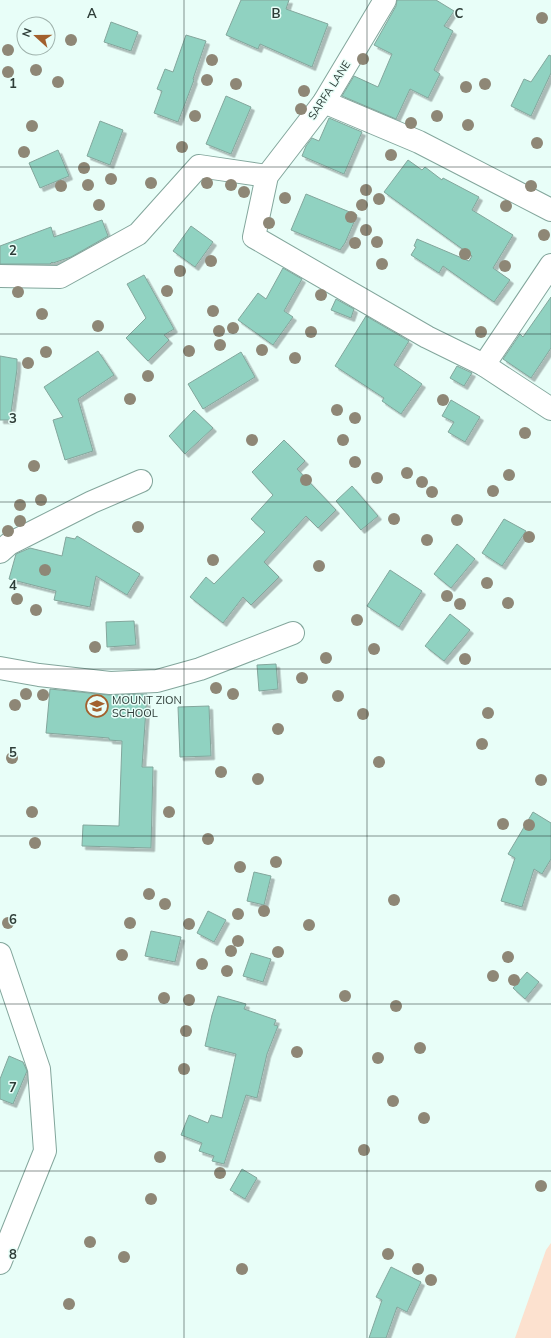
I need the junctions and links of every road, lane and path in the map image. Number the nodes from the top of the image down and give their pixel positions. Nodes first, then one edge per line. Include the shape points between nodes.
1 (385, 0) edge
2 (324, 102) junction
3 (267, 176) junction
4 (551, 210) edge
5 (551, 265) edge
6 (0, 276) edge
7 (484, 365) junction
8 (551, 409) edge
9 (141, 481) dead end
10 (0, 552) edge
11 (293, 633) dead end
12 (0, 668) edge
13 (0, 954) edge
14 (0, 1263) edge

1 - 2 street, SARFA LANE
2 - 3 street, SARFA LANE
2 - 4 street via 419,142
3 - 6 street via 199,166 138,234 60,277
3 - 7 street via 254,237 427,337
5 - 7 street
7 - 8 street
9 - 10 street via 92,502 9,544
11 - 12 street via 200,669 157,681 110,683
13 - 14 street via 39,1069 45,1151

